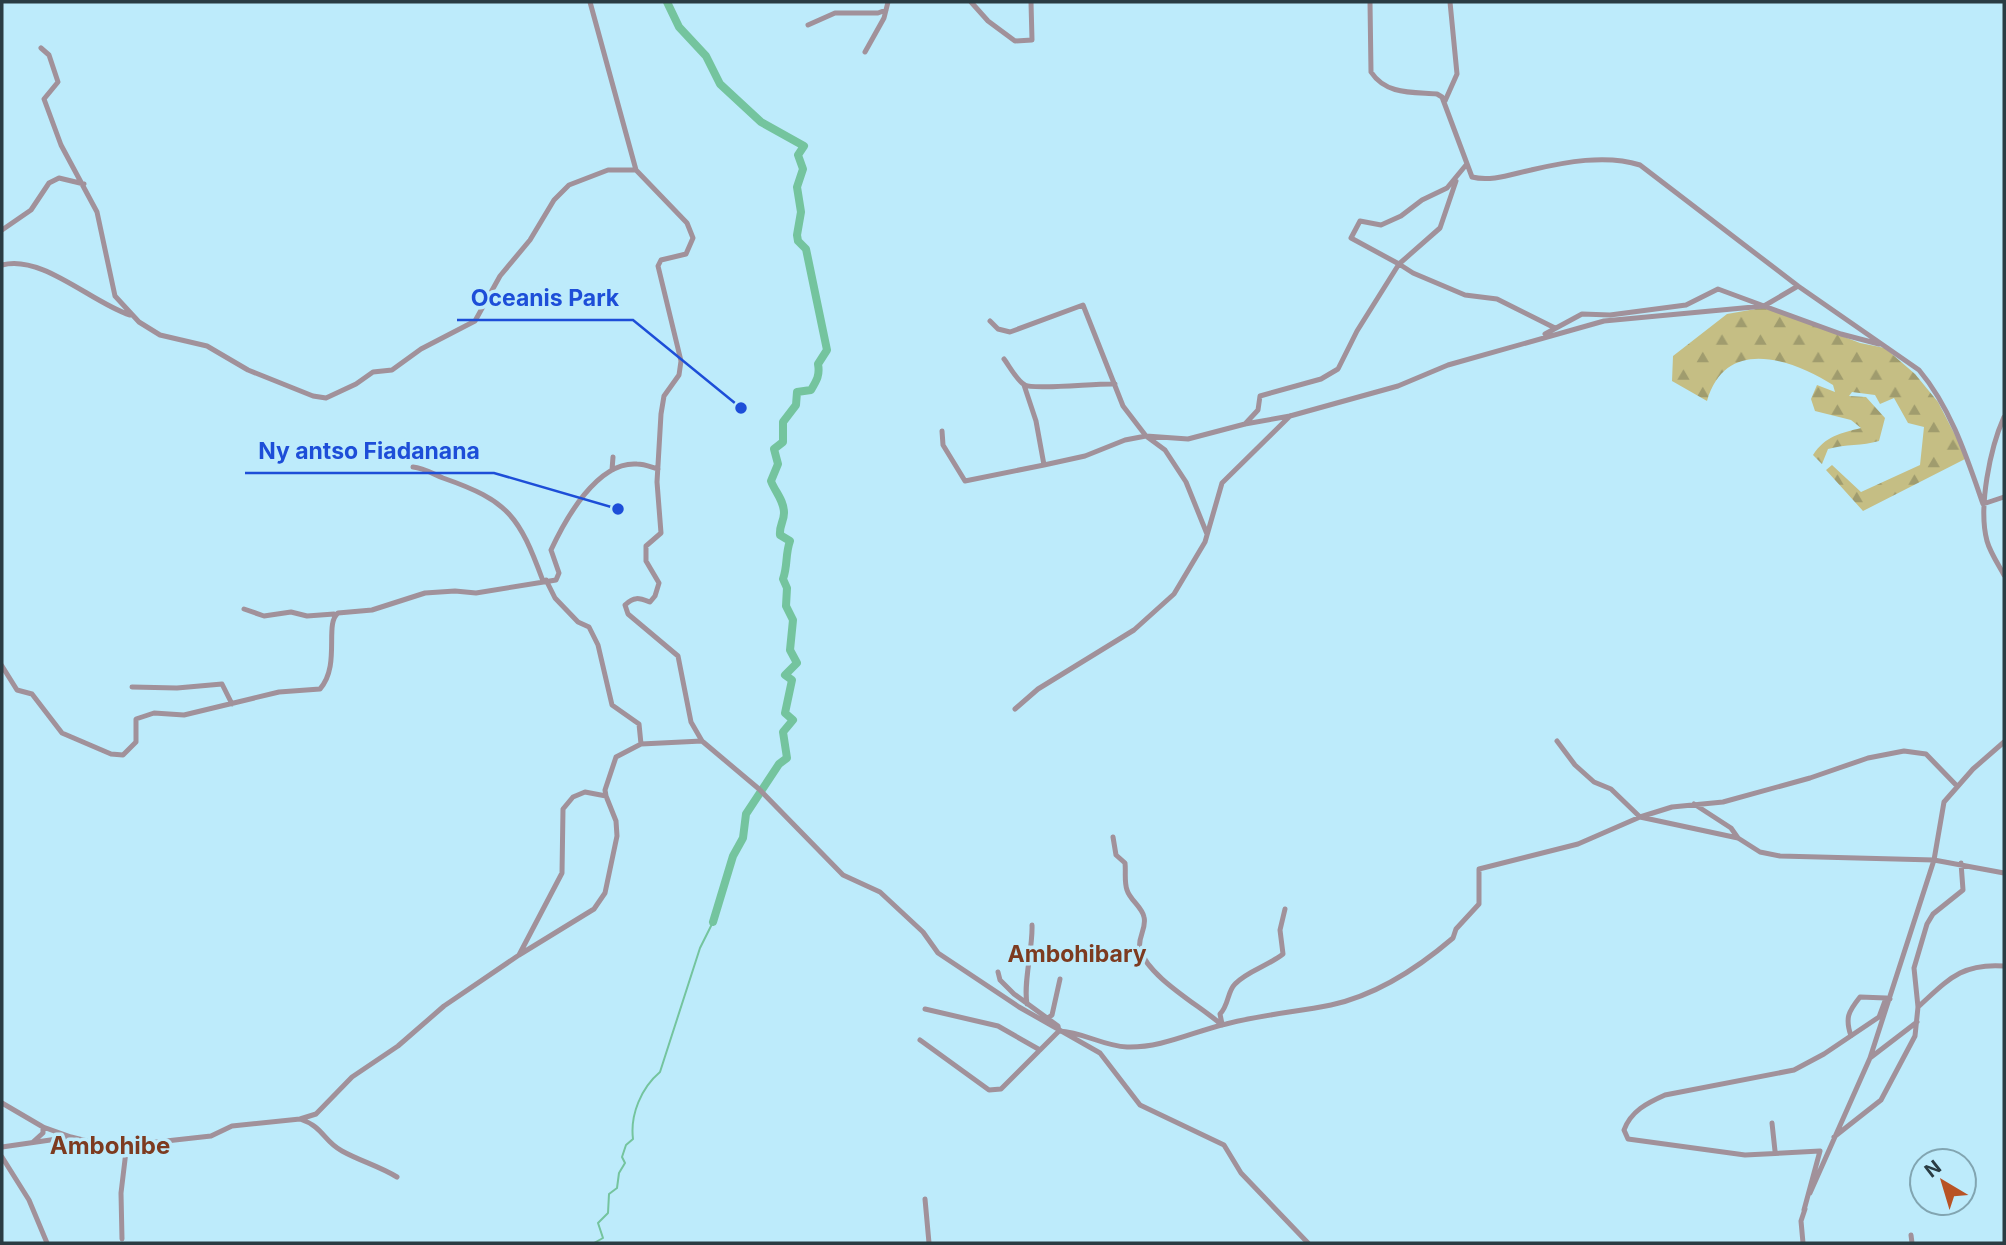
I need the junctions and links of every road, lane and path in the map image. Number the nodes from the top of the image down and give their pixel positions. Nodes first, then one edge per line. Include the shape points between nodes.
1 (590, 2) edge
2 (888, 2) edge
3 (971, 2) edge
4 (1031, 2) edge
5 (1370, 2) edge
6 (1450, 2) edge
7 (886, 10) junction
8 (808, 25) dead end
9 (41, 48) dead end
10 (866, 52) dead end
11 (1445, 101) junction
12 (1466, 165) junction
13 (635, 170) junction
14 (1456, 178) junction
15 (84, 185) junction
16 (2, 230) edge
17 (1399, 264) junction
18 (2, 265) edge
19 (1798, 286) junction
20 (1764, 306) junction
21 (133, 316) junction
22 (990, 321) dead end
23 (1555, 328) junction
24 (1539, 337) junction
25 (1884, 346) junction
26 (1004, 359) dead end
27 (1115, 384) junction
28 (1024, 385) junction
29 (1290, 416) junction
30 (2004, 417) edge
31 (1245, 424) junction
32 (942, 431) dead end
33 (1146, 436) junction
34 (613, 457) dead end
35 (1044, 465) junction
36 (413, 467) dead end
37 (658, 469) junction
38 (612, 470) junction
39 (2004, 497) edge
40 (1993, 501) junction
41 (2004, 503) edge
42 (1983, 504) junction
43 (1207, 534) junction
44 (2004, 575) edge
45 (545, 580) junction
46 (244, 609) dead end
47 (334, 614) junction
48 (2, 666) edge
49 (132, 687) dead end
50 (232, 704) junction
51 (1015, 709) dead end
52 (702, 741) junction
53 (1557, 741) dead end
54 (2004, 742) edge
55 (641, 744) junction
56 (1958, 786) junction
57 (606, 796) junction
58 (1694, 804) junction
59 (1640, 817) junction
60 (1114, 837) dead end
61 (1738, 838) junction
62 (1934, 860) junction
63 (1961, 863) junction
64 (2004, 873) edge
65 (1284, 909) dead end
66 (1032, 925) dead end
67 (519, 955) junction
68 (2004, 966) edge
69 (998, 972) dead end
70 (1060, 979) dead end
71 (1888, 998) junction
72 (1027, 1004) junction
73 (1918, 1007) junction
74 (925, 1009) dead end
75 (1048, 1018) junction
76 (1917, 1022) junction
77 (1222, 1025) junction
78 (1059, 1031) junction
79 (1851, 1036) junction
80 (920, 1040) dead end
81 (1040, 1050) junction
82 (1870, 1058) junction
83 (2, 1102) edge
84 (300, 1119) junction
85 (1772, 1123) dead end
86 (43, 1126) junction
87 (1834, 1137) junction
88 (71, 1138) junction
89 (31, 1143) junction
90 (127, 1143) junction
91 (2, 1147) edge
92 (1775, 1151) junction
93 (2, 1157) edge
94 (397, 1177) dead end
95 (925, 1199) dead end
96 (1804, 1210) junction
97 (1911, 1235) dead end
98 (122, 1239) dead end
99 (47, 1243) edge
100 (929, 1243) edge
101 (1308, 1243) edge
102 (1803, 1243) edge
103 (1912, 1243) edge

1 - 13 street
2 - 7 street
3 - 4 street via 1015,41 1032,40
5 - 11 street via 1371,72 1377,81 1392,90 1437,94
6 - 11 street via 1457,74
7 - 8 street via 835,13
7 - 10 street
9 - 15 street via 49,55 58,82 44,99 61,145
11 - 12 street
12 - 14 street
12 - 19 street via 1472,177 1481,179 1560,163 1623,159 1640,165
13 - 21 street via 608,170 569,185 500,276 475,321 392,370 373,372 326,398 248,370 207,346 160,335
13 - 37 street via 687,223 693,238 686,254 661,260 658,266 681,361 679,375 664,396
14 - 17 street via 1440,228
14 - 17 street via 1447,188 1381,225 1360,221 1350,238
15 - 16 street via 58,178 49,183 31,210
15 - 21 street via 97,212 115,296
17 - 23 street via 1465,295 1497,299
17 - 31 street via 1338,369 1321,379 1260,396 1258,410
18 - 21 street via 33,266 100,304
19 - 20 street
19 - 25 street
20 - 23 street via 1718,289 1686,305 1582,314
20 - 24 street via 1604,320
20 - 25 street
22 - 27 street via 1010,332 1083,305
23 - 24 street
24 - 29 street via 1398,386
25 - 42 street via 1919,370 1935,389 1968,458
26 - 28 street
27 - 28 street via 1040,389
27 - 33 street via 1123,406
28 - 35 street
29 - 31 street
29 - 43 street via 1222,483
30 - 42 street
31 - 33 street via 1188,439
32 - 35 street via 943,445 965,481
33 - 35 street
33 - 43 street via 1165,450 1186,482
34 - 38 street
36 - 45 street via 463,484 505,506
37 - 38 street via 636,464
37 - 52 street via 661,533 646,545 645,552 659,583 650,602 639,598 625,605 628,614 678,656 691,722
38 - 45 street via 585,493 560,530 551,552 558,578
39 - 40 street
40 - 41 street
40 - 42 street
42 - 44 street via 1987,543
43 - 51 street via 1174,594 1134,630 1038,689
45 - 47 street via 476,593 425,593 385,607
45 - 55 street via 565,610 589,627 598,645 612,705 639,724
46 - 47 street via 264,616
47 - 50 street via 333,662 323,687
48 - 50 street via 17,691 32,694 62,733 118,756 128,753 136,742 140,716 184,715
49 - 50 street via 222,684
52 - 55 street
52 - 78 street via 844,875 880,892 923,932 938,953
53 - 59 street via 1575,765 1594,782 1611,789
54 - 56 street
55 - 57 street via 616,757
56 - 58 street via 1926,754 1904,751 1723,802
56 - 62 street via 1944,802
57 - 67 street via 585,792 563,808 562,873
57 - 67 street via 617,836 605,893 594,909
58 - 59 street
58 - 61 street via 1731,828
59 - 61 street
59 - 77 street via 1578,845 1479,869 1479,904 1453,938 1384,985 1331,1005
60 - 77 street via 1116,855 1125,863 1127,891 1144,915 1141,952 1165,983
61 - 62 street via 1760,852 1780,856
62 - 63 street
62 - 71 street
63 - 64 street
63 - 73 street via 1963,890 1933,914 1917,956
65 - 77 street via 1280,930 1283,954 1231,988 1220,1014
66 - 72 street
67 - 84 street via 352,1077 316,1114
68 - 73 street via 1976,965 1951,976
69 - 72 street via 1007,988
70 - 75 street
71 - 79 street via 1879,1017
71 - 79 street via 1860,998 1848,1012
71 - 82 street
72 - 75 street
73 - 76 street
74 - 81 street via 998,1026
75 - 78 street
76 - 82 street
76 - 87 street via 1915,1036 1881,1100
77 - 78 street via 1154,1045 1125,1047
78 - 81 street
78 - 101 street via 1100,1053 1140,1105 1224,1145 1241,1173
79 - 92 street via 1794,1070 1648,1102 1628,1119 1624,1130 1628,1139 1657,1144 1745,1155
80 - 81 street via 989,1090 1001,1089
82 - 87 street
83 - 86 street
84 - 90 street via 232,1126 211,1136
84 - 94 street via 311,1121 341,1151
85 - 92 street
86 - 88 street
86 - 89 street via 43,1133
87 - 96 street
88 - 89 street
88 - 90 street via 103,1145
89 - 91 street
90 - 98 street
92 - 96 street via 1820,1151
93 - 99 street via 29,1200
95 - 100 street
96 - 102 street
97 - 103 street

